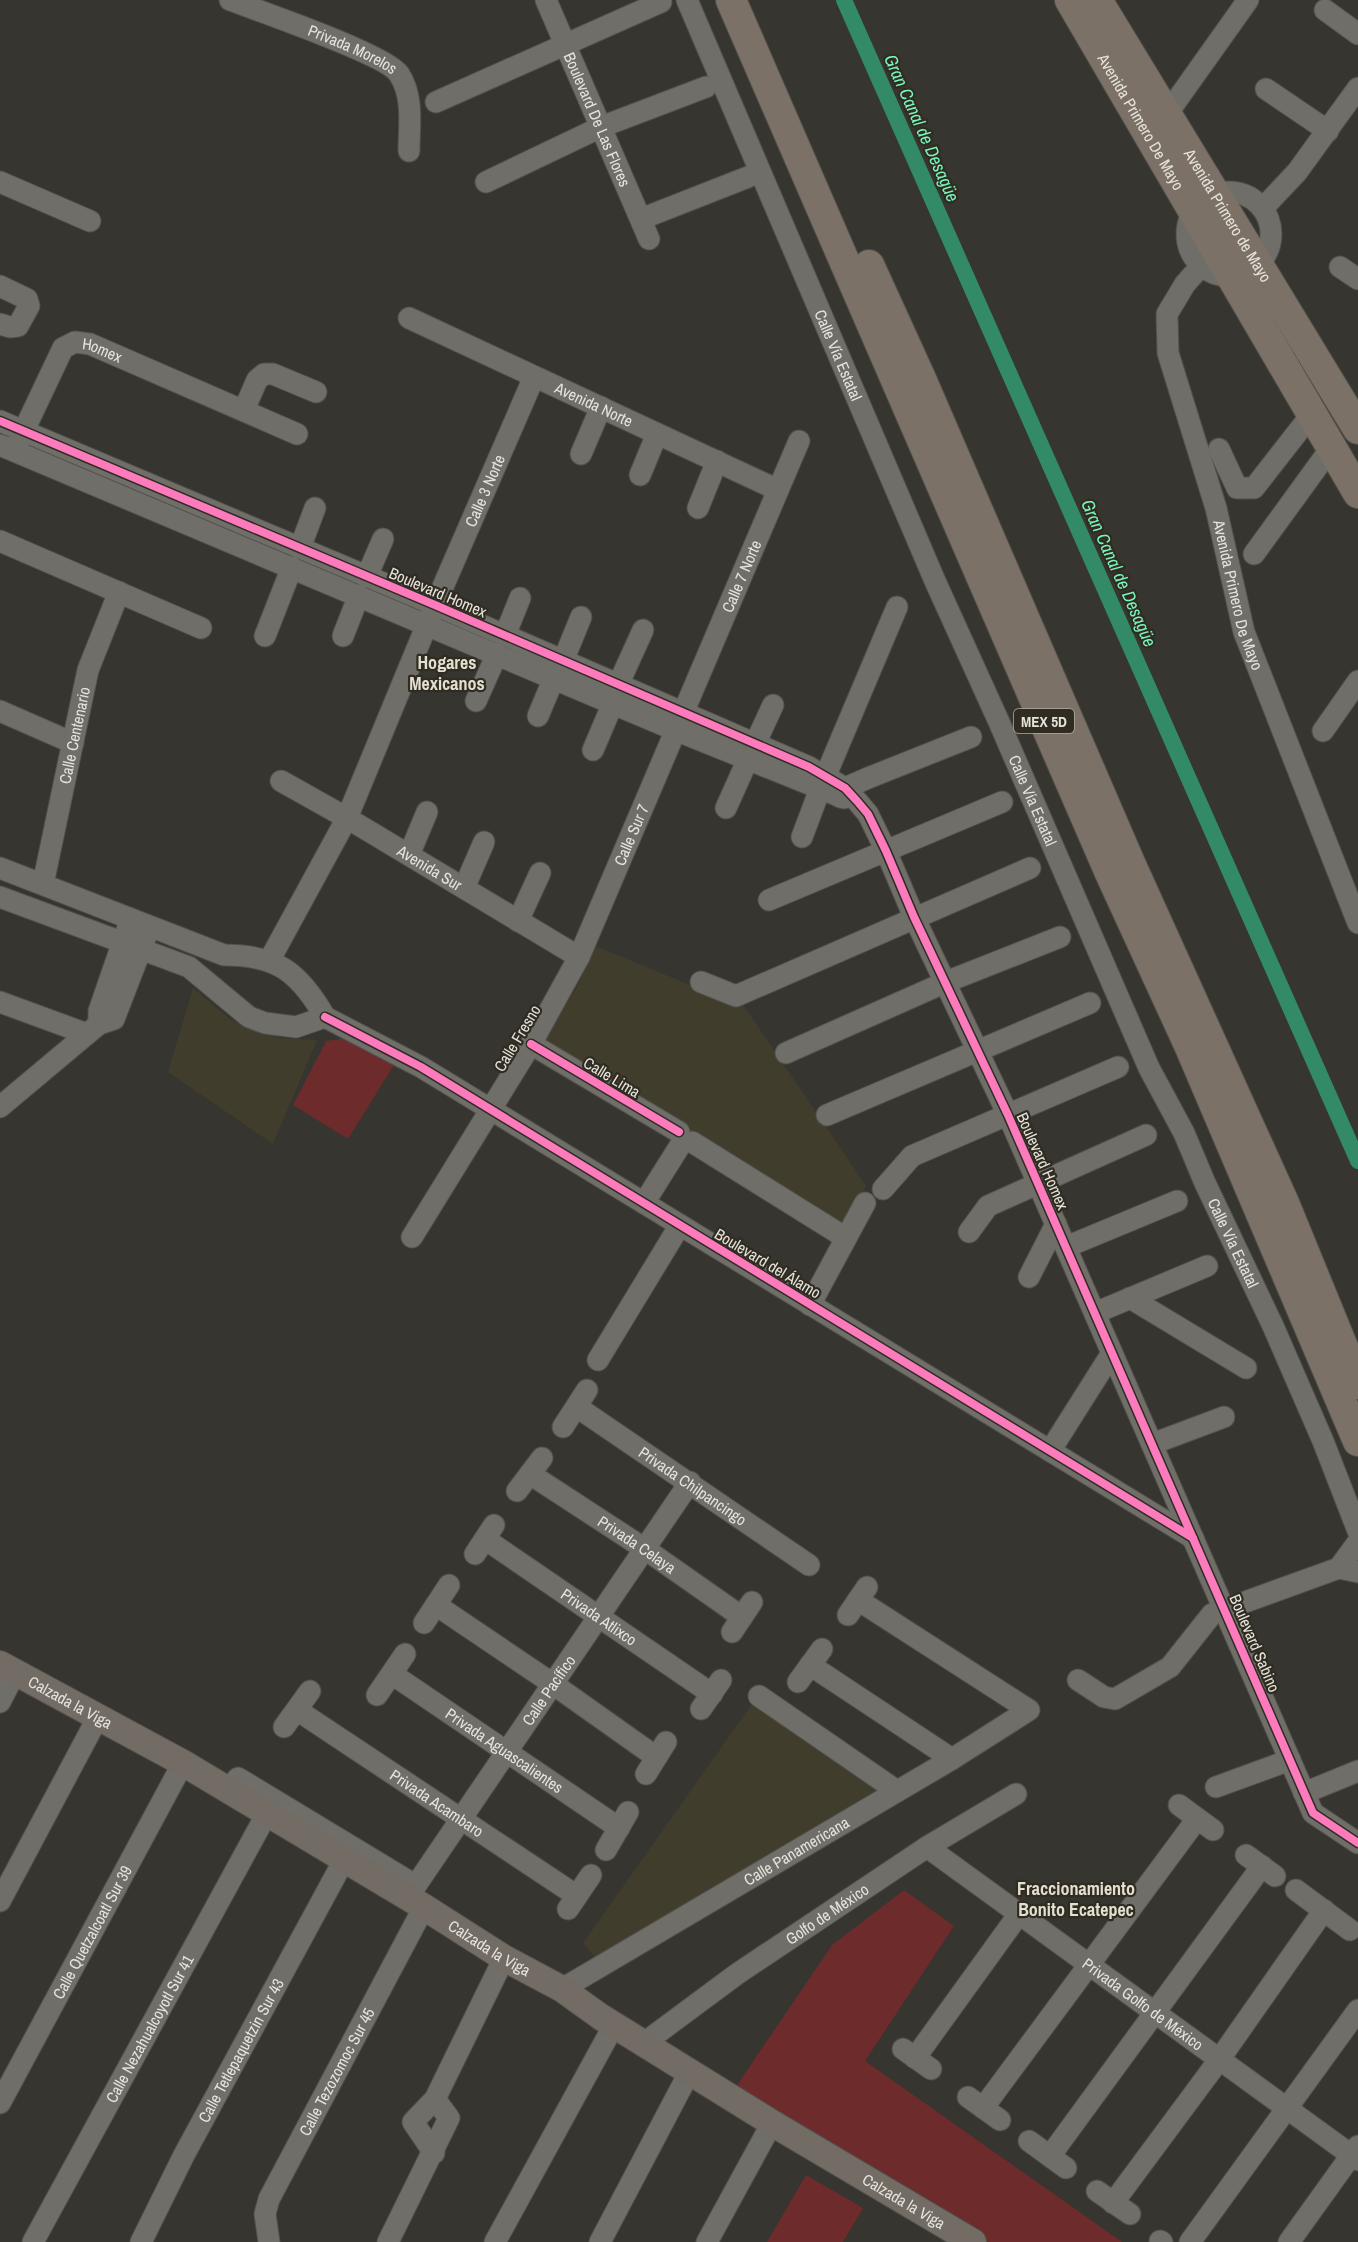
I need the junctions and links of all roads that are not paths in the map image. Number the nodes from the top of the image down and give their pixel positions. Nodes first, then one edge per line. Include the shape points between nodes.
1 (230, 0) edge
2 (546, 0) edge
3 (687, 0) edge
4 (731, 0) edge
5 (753, 0) edge
6 (1070, 0) edge
7 (1097, 0) edge
8 (1248, 0) edge
9 (660, 2) dead end
10 (1325, 10) dead end
11 (1358, 34) edge
12 (565, 44) junction
13 (706, 87) dead end
14 (1358, 88) edge
15 (1266, 89) dead end
16 (435, 102) dead end
17 (1167, 114) junction
18 (601, 127) junction
19 (1328, 130) junction
20 (409, 151) dead end
21 (748, 177) dead end
22 (0, 182) edge
23 (486, 182) dead end
24 (1217, 194) junction
25 (1263, 208) junction
26 (1193, 212) junction
27 (641, 219) junction
28 (90, 221) dead end
29 (650, 239) dead end
30 (1201, 266) junction
31 (1341, 267) dead end
32 (1246, 271) junction
33 (1358, 279) edge
34 (0, 286) edge
35 (409, 318) dead end
36 (0, 324) edge
37 (534, 376) junction
38 (316, 392) dead end
39 (601, 407) junction
40 (244, 410) junction
41 (1354, 411) edge
42 (1314, 418) junction
43 (0, 421) edge
44 (23, 431) junction
45 (297, 434) dead end
46 (657, 434) junction
47 (798, 441) dead end
48 (7, 448) edge
49 (1331, 448) junction
50 (1219, 449) dead end
51 (581, 454) dead end
52 (717, 462) junction
53 (640, 475) dead end
54 (778, 490) junction
55 (1358, 494) edge
56 (698, 507) dead end
57 (179, 508) junction
58 (315, 508) dead end
59 (383, 539) dead end
60 (0, 541) edge
61 (1254, 554) dead end
62 (296, 557) junction
63 (363, 586) junction
64 (118, 592) junction
65 (520, 598) dead end
66 (897, 607) dead end
67 (431, 614) junction
68 (581, 617) dead end
69 (201, 628) dead end
70 (643, 630) dead end
71 (265, 636) dead end
72 (343, 636) dead end
73 (501, 645) junction
74 (558, 669) junction
75 (1358, 681) edge
76 (615, 694) junction
77 (476, 701) dead end
78 (773, 705) dead end
79 (0, 711) edge
80 (538, 716) dead end
81 (679, 721) junction
82 (1323, 731) dead end
83 (971, 737) dead end
84 (73, 743) junction
85 (593, 750) dead end
86 (751, 752) junction
87 (281, 781) dead end
88 (823, 782) junction
89 (847, 795) junction
90 (1002, 802) dead end
91 (726, 808) dead end
92 (427, 812) dead end
93 (347, 818) junction
94 (802, 837) dead end
95 (484, 842) dead end
96 (886, 850) junction
97 (409, 855) junction
98 (1030, 867) dead end
99 (0, 868) edge
100 (540, 873) dead end
101 (43, 884) junction
102 (464, 888) junction
103 (0, 897) edge
104 (769, 900) dead end
105 (914, 916) junction
106 (518, 921) junction
107 (141, 922) junction
108 (1358, 923) edge
109 (1060, 936) dead end
110 (132, 945) junction
111 (224, 955) junction
112 (579, 957) junction
113 (270, 961) junction
114 (701, 982) dead end
115 (946, 982) junction
116 (211, 984) junction
117 (0, 1002) edge
118 (1090, 1002) dead end
119 (325, 1017) junction
120 (93, 1029) junction
121 (531, 1044) junction
122 (976, 1051) junction
123 (786, 1053) dead end
124 (1118, 1068) dead end
125 (0, 1107) edge
126 (490, 1109) junction
127 (827, 1115) dead end
128 (1008, 1115) junction
129 (1146, 1135) dead end
130 (684, 1140) junction
131 (1037, 1183) junction
132 (883, 1189) dead end
133 (1177, 1202) dead end
134 (644, 1203) junction
135 (865, 1203) dead end
136 (1056, 1224) junction
137 (680, 1225) junction
138 (969, 1232) dead end
139 (412, 1237) dead end
140 (846, 1238) junction
141 (1066, 1247) junction
142 (1207, 1266) dead end
143 (1029, 1277) dead end
144 (1130, 1298) junction
145 (810, 1305) junction
146 (1095, 1313) junction
147 (1112, 1353) junction
148 (598, 1360) dead end
149 (1246, 1368) dead end
150 (1358, 1384) edge
151 (1224, 1417) dead end
152 (563, 1428) dead end
153 (1358, 1441) edge
154 (1152, 1444) junction
155 (1050, 1451) junction
156 (690, 1482) junction
157 (518, 1491) dead end
158 (1358, 1531) edge
159 (1193, 1538) junction
160 (485, 1539) dead end
161 (1358, 1542) edge
162 (645, 1549) junction
163 (809, 1564) dead end
164 (1349, 1570) edge
165 (449, 1585) dead end
166 (858, 1601) dead end
167 (435, 1605) junction
168 (1226, 1609) junction
169 (742, 1617) dead end
170 (598, 1618) junction
171 (424, 1623) dead end
172 (405, 1654) dead end
173 (810, 1665) dead end
174 (7, 1669) edge
175 (392, 1674) junction
176 (1078, 1680) dead end
177 (553, 1684) junction
178 (310, 1691) dead end
179 (377, 1695) dead end
180 (711, 1695) dead end
181 (759, 1696) dead end
182 (0, 1702) edge
183 (98, 1717) junction
184 (506, 1752) junction
185 (656, 1758) dead end
186 (952, 1759) junction
187 (1290, 1760) junction
188 (183, 1763) junction
189 (1358, 1771) edge
190 (1216, 1787) dead end
191 (227, 1791) junction
192 (897, 1791) junction
193 (1304, 1792) junction
194 (1016, 1794) dead end
195 (1179, 1805) dead end
196 (266, 1815) junction
197 (460, 1818) junction
198 (1358, 1843) edge
199 (927, 1847) junction
200 (606, 1850) dead end
201 (344, 1860) junction
202 (1261, 1866) dead end
203 (591, 1875) dead end
204 (1296, 1890) dead end
205 (416, 1896) junction
206 (0, 1901) edge
207 (1324, 1910) junction
208 (1019, 1914) junction
209 (1350, 1930) dead end
210 (504, 1958) junction
211 (1088, 1964) junction
212 (562, 1989) junction
213 (1358, 2010) edge
214 (1154, 2012) junction
215 (614, 2025) junction
216 (644, 2043) junction
217 (916, 2059) dead end
218 (1219, 2060) junction
219 (690, 2071) junction
220 (435, 2099) junction
221 (0, 2103) edge
222 (984, 2108) dead end
223 (1288, 2109) junction
224 (772, 2123) junction
225 (1029, 2141) dead end
226 (434, 2152) junction
227 (1356, 2154) edge
228 (1113, 2203) dead end
229 (33, 2242) edge
230 (141, 2242) edge
231 (269, 2242) edge
232 (388, 2242) edge
233 (495, 2242) edge
234 (600, 2242) edge
235 (707, 2242) edge
236 (973, 2242) edge
237 (1190, 2242) edge
238 (1289, 2242) edge

1 - 20 street, Privada Morelos via 369,54 398,72 409,100
2 - 12 street, Boulevard De Las Flores
3 - 158 street, Calle Vía Estatal via 935,581 1149,1068 1184,1133 1273,1326
4 - 153 highway, MEX 5D via 1110,873 1190,1047
5 - 150 highway, MEX 5D via 1130,863 1284,1203
6 - 26 highway, Avenida Primero De Mayo
7 - 17 highway, Avenida Primero de Mayo
8 - 17 street
9 - 12 street
10 - 11 street
12 - 16 street
12 - 18 street, Boulevard De Las Flores
13 - 18 street
14 - 19 street
15 - 19 street
17 - 24 highway, Avenida Primero de Mayo
18 - 23 street
18 - 27 street, Boulevard De Las Flores
19 - 25 street via 1297,172
21 - 27 street
22 - 28 street
24 - 25 street via 1234,192 1250,197
24 - 26 street
24 - 32 highway, Avenida Primero de Mayo
25 - 32 street via 1272,227 1270,248
26 - 30 street via 1187,234
26 - 32 highway, Avenida Primero De Mayo
27 - 29 street, Boulevard De Las Flores
30 - 32 street via 1211,272
30 - 108 street, Avenida Primero De Mayo via 1167,314 1168,353 1216,508 1244,632
31 - 33 street
32 - 41 highway, Avenida Primero de Mayo
32 - 42 highway, Avenida Primero De Mayo
34 - 36 street via 27,299 29,306 18,326
35 - 37 street, Avenida Norte
37 - 39 street, Avenida Norte
37 - 67 street, Calle 3 Norte
38 - 40 street via 264,374 257,380
39 - 46 street, Avenida Norte
39 - 51 street
40 - 44 street, Homex via 90,344 75,342 63,348
40 - 45 street, Homex
42 - 49 highway, Avenida Primero De Mayo
42 - 50 street via 1304,424 1254,488 1237,488
43 - 44 street, Boulevard Homex
44 - 48 street, Homex
44 - 57 street, Boulevard Homex
46 - 52 street, Avenida Norte
46 - 53 street
47 - 54 street, Calle 7 Norte
48 - 57 street, Boulevard Homex
49 - 55 highway, Avenida Primero De Mayo
49 - 61 street
52 - 54 street, Avenida Norte
52 - 56 street
54 - 81 street, Calle 7 Norte
57 - 62 street, Boulevard Homex
58 - 62 street
59 - 63 street
60 - 64 street
62 - 63 street, Boulevard Homex
62 - 71 street
63 - 67 street, Boulevard Homex
63 - 72 street
64 - 69 street
64 - 84 street, Calle Centenario via 88,670
65 - 73 street
66 - 88 street
67 - 73 street, Boulevard Homex
67 - 93 street, Calle 3 Norte
68 - 74 street
70 - 76 street
73 - 74 street, Boulevard Homex
73 - 77 street
74 - 76 street, Boulevard Homex
74 - 80 street
75 - 82 street
76 - 81 street, Boulevard Homex
76 - 85 street
78 - 86 street
79 - 84 street
81 - 86 street, Boulevard Homex
81 - 112 street, Calle Sur 7
83 - 89 street
84 - 101 street, Calle Centenario
86 - 88 street, Boulevard Homex
86 - 91 street
87 - 93 street, Avenida Sur
88 - 89 street, Boulevard Homex
88 - 94 street
89 - 96 street, Boulevard Homex via 867,814
90 - 96 street
92 - 97 street
93 - 97 street, Avenida Sur
93 - 113 street, Calle 3 Norte
95 - 102 street
96 - 104 street
96 - 105 street, Boulevard Homex
97 - 102 street, Avenida Sur
98 - 105 street
99 - 101 street
100 - 106 street
101 - 107 street
102 - 106 street, Avenida Sur
103 - 110 street
105 - 114 street via 736,996
105 - 115 street, Boulevard Homex
106 - 112 street, Avenida Sur
107 - 110 street
107 - 111 street
109 - 115 street
110 - 116 street via 189,967
110 - 120 street
111 - 113 street
111 - 116 street
112 - 121 street, Calle Fresno
113 - 119 street via 309,990
115 - 122 street, Boulevard Homex
115 - 123 street
116 - 119 street via 249,1017 265,1023 296,1027
117 - 120 street
118 - 122 street
119 - 126 street, Boulevard del Álamo via 394,1052
120 - 125 street
121 - 126 street, Calle Fresno
121 - 130 street, Calle Lima
122 - 127 street
122 - 128 street, Boulevard Homex
124 - 128 street
126 - 134 street, Boulevard del Álamo
126 - 139 street, Calle Fresno
128 - 131 street, Boulevard Homex
128 - 132 street via 912,1156
129 - 131 street
130 - 134 street
130 - 140 street, Calle Lima
131 - 136 street, Boulevard Homex
131 - 138 street via 988,1206
133 - 141 street
134 - 137 street, Boulevard del Álamo
135 - 140 street
136 - 141 street, Boulevard Homex
136 - 143 street
137 - 145 street, Boulevard del Álamo
137 - 148 street
140 - 145 street
141 - 146 street, Boulevard Homex
142 - 144 street
144 - 146 street
144 - 149 street
145 - 155 street, Boulevard del Álamo
146 - 147 street, Boulevard Homex
147 - 154 street, Boulevard Homex
147 - 155 street
151 - 154 street
152 - 156 street, Privada Chilpancingo via 582,1399
154 - 159 street, Boulevard Homex
155 - 159 street, Boulevard del Álamo
156 - 162 street, Calle Pacífico
156 - 163 street, Privada Chilpancingo
157 - 162 street, Privada Celaya via 536,1466
159 - 168 street, Boulevard Sabino
160 - 170 street, Privada Atlixco
161 - 164 street
162 - 169 street, Privada Celaya
162 - 170 street, Calle Pacífico
164 - 168 street
165 - 167 street
166 - 186 street, Calle Panamericana via 1029,1710
167 - 171 street
167 - 177 street
168 - 176 street via 1212,1614 1170,1667 1115,1699 1104,1697
168 - 187 street, Boulevard Sabino
170 - 177 street, Calle Pacífico
170 - 180 street, Privada Atlixco
172 - 175 street
173 - 186 street
174 - 182 street
174 - 183 main road, Calzada la Viga
175 - 179 street
175 - 184 street, Privada Aguascalientes
177 - 184 street, Calle Pacífico
177 - 185 street
178 - 197 street, Privada Acambaro via 290,1718
181 - 192 street
183 - 188 main road, Calzada la Viga
183 - 206 street
184 - 197 street, Calle Pacífico
184 - 200 street, Privada Aguascalientes via 624,1820
186 - 192 street, Calle Panamericana
187 - 190 street
187 - 193 street, Boulevard Sabino
188 - 191 main road, Calzada la Viga
188 - 221 street, Calle Quetzalcoatl Sur 39
189 - 193 street
191 - 196 main road, Calzada la Viga
191 - 205 street via 238,1778
192 - 212 street, Calle Panamericana
193 - 198 street, Boulevard Sabino via 1313,1812
194 - 199 street, Golfo de México
195 - 211 street via 1205,1825
196 - 201 main road, Calzada la Viga
196 - 229 street, Calle Nezahualcoyotl Sur 41
197 - 203 street, Privada Acambaro via 572,1903
197 - 205 street, Calle Pacífico
199 - 208 street, Privada Golfo de México
199 - 216 street, Golfo de México via 737,1974
201 - 205 main road, Calzada la Viga
201 - 230 street, Calle Tetlepaquetzin Sur 43
202 - 214 street
204 - 207 street
205 - 210 main road, Calzada la Viga
205 - 231 street, Calle Tezozomoc Sur 45 via 269,2199 265,2214
207 - 209 street
207 - 218 street
208 - 211 street, Privada Golfo de México
208 - 217 street
210 - 212 main road, Calzada la Viga
210 - 220 street
211 - 214 street, Privada Golfo de México
211 - 222 street
212 - 215 main road, Calzada la Viga
213 - 223 street
214 - 218 street, Privada Golfo de México
214 - 225 street via 1058,2162
215 - 216 main road, Calzada la Viga
215 - 233 street
216 - 219 main road, Calzada la Viga
218 - 223 street, Privada Golfo de México
218 - 228 street
219 - 224 main road, Calzada la Viga
219 - 234 street
220 - 226 street via 449,2118
220 - 226 street via 414,2122
223 - 227 street, Privada Golfo de México
223 - 237 street
224 - 235 street
224 - 236 main road, Calzada la Viga
226 - 232 street
227 - 238 street

